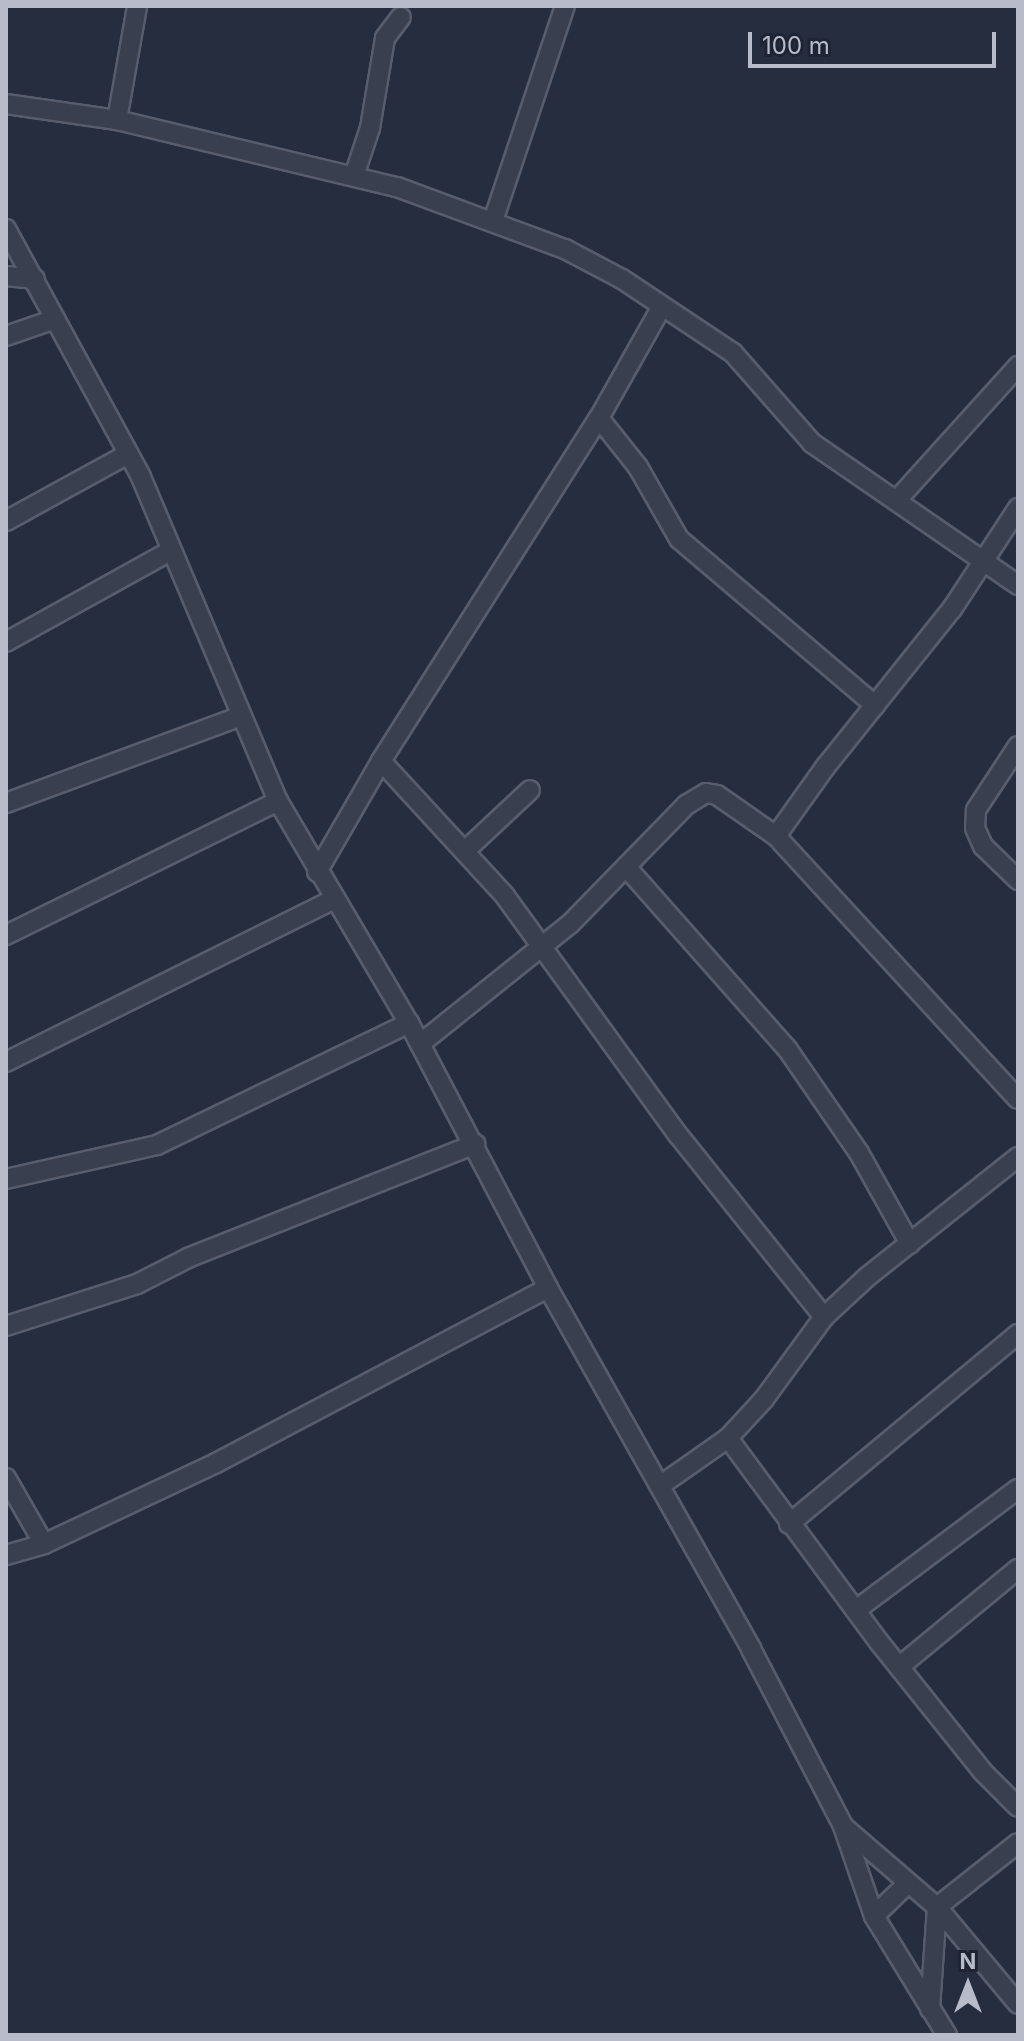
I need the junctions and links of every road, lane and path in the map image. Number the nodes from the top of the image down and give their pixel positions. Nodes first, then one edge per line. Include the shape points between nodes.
1 (137, 6) edge
2 (565, 6) edge
3 (401, 17) dead end
4 (6, 104) edge
5 (117, 120) junction
6 (354, 176) junction
7 (493, 221) junction
8 (6, 229) edge
9 (6, 276) edge
10 (35, 279) junction
11 (661, 308) junction
12 (55, 319) junction
13 (6, 336) edge
14 (1018, 366) edge
15 (599, 418) junction
16 (128, 454) junction
17 (897, 500) junction
18 (1018, 508) edge
19 (6, 521) edge
20 (170, 551) junction
21 (981, 563) junction
22 (1018, 585) edge
23 (6, 642) edge
24 (875, 705) junction
25 (239, 717) junction
26 (1018, 746) edge
27 (381, 761) junction
28 (530, 790) dead end
29 (278, 801) junction
30 (6, 803) edge
31 (776, 836) junction
32 (467, 849) junction
33 (628, 869) junction
34 (317, 872) junction
35 (1018, 880) edge
36 (333, 900) junction
37 (6, 935) edge
38 (542, 945) junction
39 (409, 1023) junction
40 (420, 1044) junction
41 (6, 1062) edge
42 (1018, 1099) edge
43 (475, 1144) junction
44 (1018, 1157) edge
45 (6, 1179) edge
46 (910, 1244) junction
47 (548, 1288) junction
48 (824, 1317) junction
49 (6, 1326) edge
50 (1018, 1334) edge
51 (728, 1438) junction
52 (6, 1478) edge
53 (661, 1485) junction
54 (1018, 1489) edge
55 (789, 1524) junction
56 (44, 1544) junction
57 (6, 1555) edge
58 (1018, 1569) edge
59 (856, 1610) junction
60 (899, 1667) junction
61 (1018, 1807) edge
62 (843, 1826) junction
63 (1018, 1843) edge
64 (906, 1885) junction
65 (937, 1907) junction
66 (874, 1916) junction
67 (1018, 2004) edge
68 (930, 2012) junction
69 (947, 2035) edge

1 - 5 street
2 - 7 street
3 - 6 street via 385,38 370,128
4 - 5 street
5 - 6 street
6 - 7 street
7 - 11 street via 622,279
8 - 10 street
9 - 10 street
10 - 12 street
11 - 15 street
11 - 17 street via 733,353 812,443
12 - 13 street
12 - 16 street
14 - 17 street
15 - 24 street via 638,467 679,539
15 - 27 street
16 - 19 street
16 - 20 street
17 - 21 street
18 - 21 street
20 - 23 street
20 - 25 street via 212,638
21 - 22 street
21 - 24 street via 952,609
24 - 31 street
25 - 29 street
25 - 30 street
26 - 35 street via 976,810 975,828 983,846
27 - 32 street
27 - 34 street
28 - 32 street
29 - 34 street
29 - 37 street
31 - 33 street via 717,795 706,793 686,805
31 - 42 street
32 - 38 street
33 - 38 street
33 - 46 street via 788,1050 852,1141
34 - 36 street
36 - 39 street
36 - 41 street
38 - 40 street
38 - 48 street via 679,1136
39 - 40 street
39 - 45 street via 145,1150
40 - 43 street
43 - 47 street
43 - 49 street via 190,1257 137,1284
44 - 46 street
46 - 48 street
47 - 53 street
47 - 56 street via 216,1463
48 - 51 street
50 - 55 street
51 - 53 street
51 - 55 street
52 - 56 street
53 - 62 street
54 - 59 street
55 - 59 street
56 - 57 street
58 - 60 street
59 - 60 street
60 - 61 street via 983,1772
62 - 64 street
62 - 66 street
63 - 65 street
64 - 65 street
64 - 66 street
65 - 67 street
65 - 68 street
66 - 68 street
68 - 69 street

